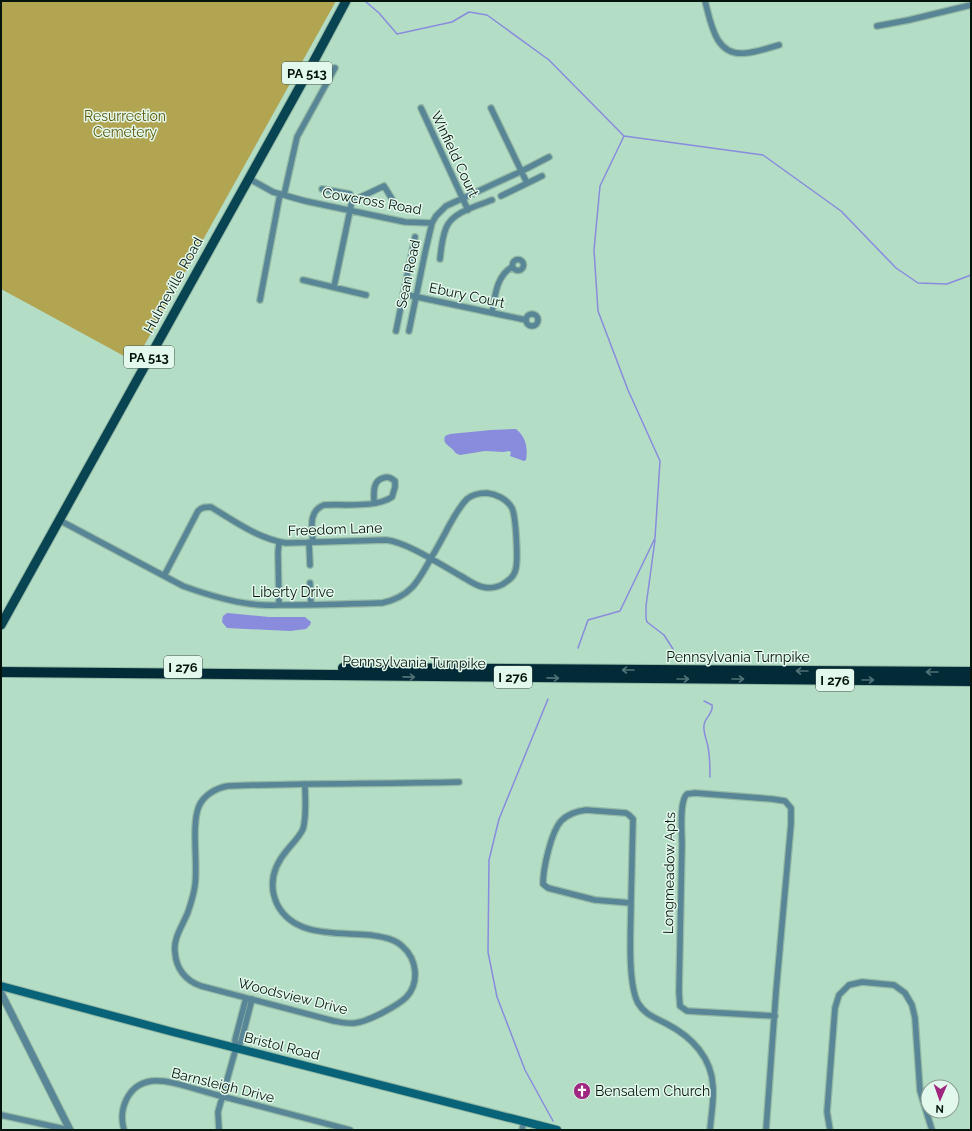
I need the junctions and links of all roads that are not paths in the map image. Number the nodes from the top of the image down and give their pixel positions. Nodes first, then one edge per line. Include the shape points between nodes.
1 (346, 1) edge
2 (706, 1) edge
3 (971, 5) edge
4 (877, 26) dead end
5 (779, 45) dead end
6 (335, 68) dead end
7 (421, 108) dead end
8 (491, 108) dead end
9 (549, 157) dead end
10 (522, 171) junction
11 (542, 176) dead end
12 (248, 178) junction
13 (527, 183) junction
14 (322, 189) dead end
15 (282, 195) junction
16 (501, 196) dead end
17 (462, 199) junction
18 (492, 200) dead end
19 (352, 201) junction
20 (396, 207) dead end
21 (350, 210) junction
22 (468, 210) junction
23 (432, 223) junction
24 (415, 237) dead end
25 (440, 259) dead end
26 (512, 267) dead end
27 (303, 280) dead end
28 (334, 287) junction
29 (403, 294) junction
30 (366, 295) dead end
31 (416, 297) junction
32 (260, 300) dead end
33 (492, 313) junction
34 (526, 320) dead end
35 (396, 331) dead end
36 (409, 331) dead end
37 (374, 503) junction
38 (59, 520) junction
39 (279, 542) junction
40 (311, 542) junction
41 (431, 559) junction
42 (310, 565) dead end
43 (164, 576) junction
44 (310, 583) dead end
45 (311, 605) junction
46 (279, 606) junction
47 (1, 625) edge
48 (1, 666) edge
49 (1, 672) edge
50 (971, 672) edge
51 (971, 681) edge
52 (458, 782) dead end
53 (305, 784) junction
54 (631, 903) junction
55 (1, 986) edge
56 (1, 993) edge
57 (246, 998) junction
58 (252, 1000) junction
59 (775, 1016) junction
60 (236, 1048) junction
61 (222, 1096) junction
62 (1, 1115) edge
63 (524, 1121) junction
64 (337, 1128) edge
65 (70, 1130) edge
66 (124, 1130) edge
67 (219, 1130) edge
68 (350, 1130) edge
69 (522, 1130) edge
70 (557, 1130) edge
71 (710, 1130) edge
72 (766, 1130) edge
73 (830, 1130) edge
74 (932, 1130) edge

1 - 12 main road, Hulmeville Road / PA 513
2 - 5 street via 715,35 725,49 744,54
3 - 4 street
6 - 15 street via 298,137
7 - 17 street, Winfield Court
8 - 10 street
9 - 10 street, Cowcross Road
10 - 13 street
10 - 17 street, Cowcross Road
11 - 13 street
12 - 15 street, Cowcross Road
12 - 38 main road, Hulmeville Road / PA 513
13 - 16 street
14 - 19 street via 350,194
15 - 21 street, Cowcross Road
15 - 32 street
17 - 22 street, Winfield Court
17 - 23 street, Cowcross Road via 442,210
18 - 22 street
19 - 20 street via 384,186
19 - 21 street
21 - 23 street, Cowcross Road via 405,222
21 - 28 street
22 - 25 street via 456,216 446,228
23 - 31 street, Sean Road
24 - 29 street
26 - 33 street via 501,277
27 - 28 street
28 - 30 street
29 - 31 street, Ebury Court
29 - 35 street
31 - 33 street, Ebury Court
31 - 36 street, Sean Road
33 - 34 street, Ebury Court
37 - 37 street via 377,481 386,477 395,481 392,497
37 - 40 street via 318,507 312,517
38 - 43 street, Liberty Drive
38 - 47 main road, Hulmeville Road / PA 513
39 - 40 street, Freedom Lane
39 - 43 street, Freedom Lane via 263,537 211,507 202,508 198,511
39 - 46 street
40 - 41 street, Freedom Lane via 395,540
40 - 42 street
41 - 41 street, Liberty Drive via 481,587 493,587 507,582 516,570 517,560 512,508 507,501 493,494 480,493 468,498 460,506
41 - 45 street, Liberty Drive via 418,582 391,601
43 - 46 street, Liberty Drive via 216,598
44 - 45 street
45 - 46 street, Liberty Drive
50 -> 48 highway, Pennsylvania Turnpike / I 276
49 -> 51 highway, Pennsylvania Turnpike / I 276
52 - 53 street, Woodsview Drive
53 - 57 street, Woodsview Drive via 222,786 202,800 197,812 195,885 188,912 175,943 176,961 184,976 192,982
53 - 58 street, Woodsview Drive via 303,828 280,859 272,880 274,896 281,910 289,920 314,931 392,939 410,955 415,967 415,979 412,990 399,1005 356,1023 334,1021
54 - 54 street via 632,817 626,813 586,810 566,817 555,832 542,884 548,888 595,900
54 - 71 street via 631,965 635,996 642,1008 651,1016 684,1035 705,1057 713,1088
55 - 60 main road, Bristol Road
56 - 65 street
57 - 58 street, Woodsview Drive
57 - 60 street via 235,1040
58 - 60 street via 241,1042
59 - 59 street, Longmeadow Apts via 792,824 791,808 785,801 772,799 687,794 684,798 682,821 680,1006 687,1011
59 - 72 street, Longmeadow Apts
60 - 61 street
60 - 63 main road, Bristol Road
61 - 64 street, Barnsleigh Drive
61 - 66 street, Barnsleigh Drive via 171,1083 151,1081 142,1084 127,1097 123,1105
61 - 67 street via 218,1112
62 - 65 street
63 - 69 street
63 - 70 main road, Bristol Road
64 - 68 street, Barnsleigh Drive
73 - 74 street via 827,1112 835,1008 839,995 849,985 862,982 894,985 905,993 911,1002 915,1018 920,1092

